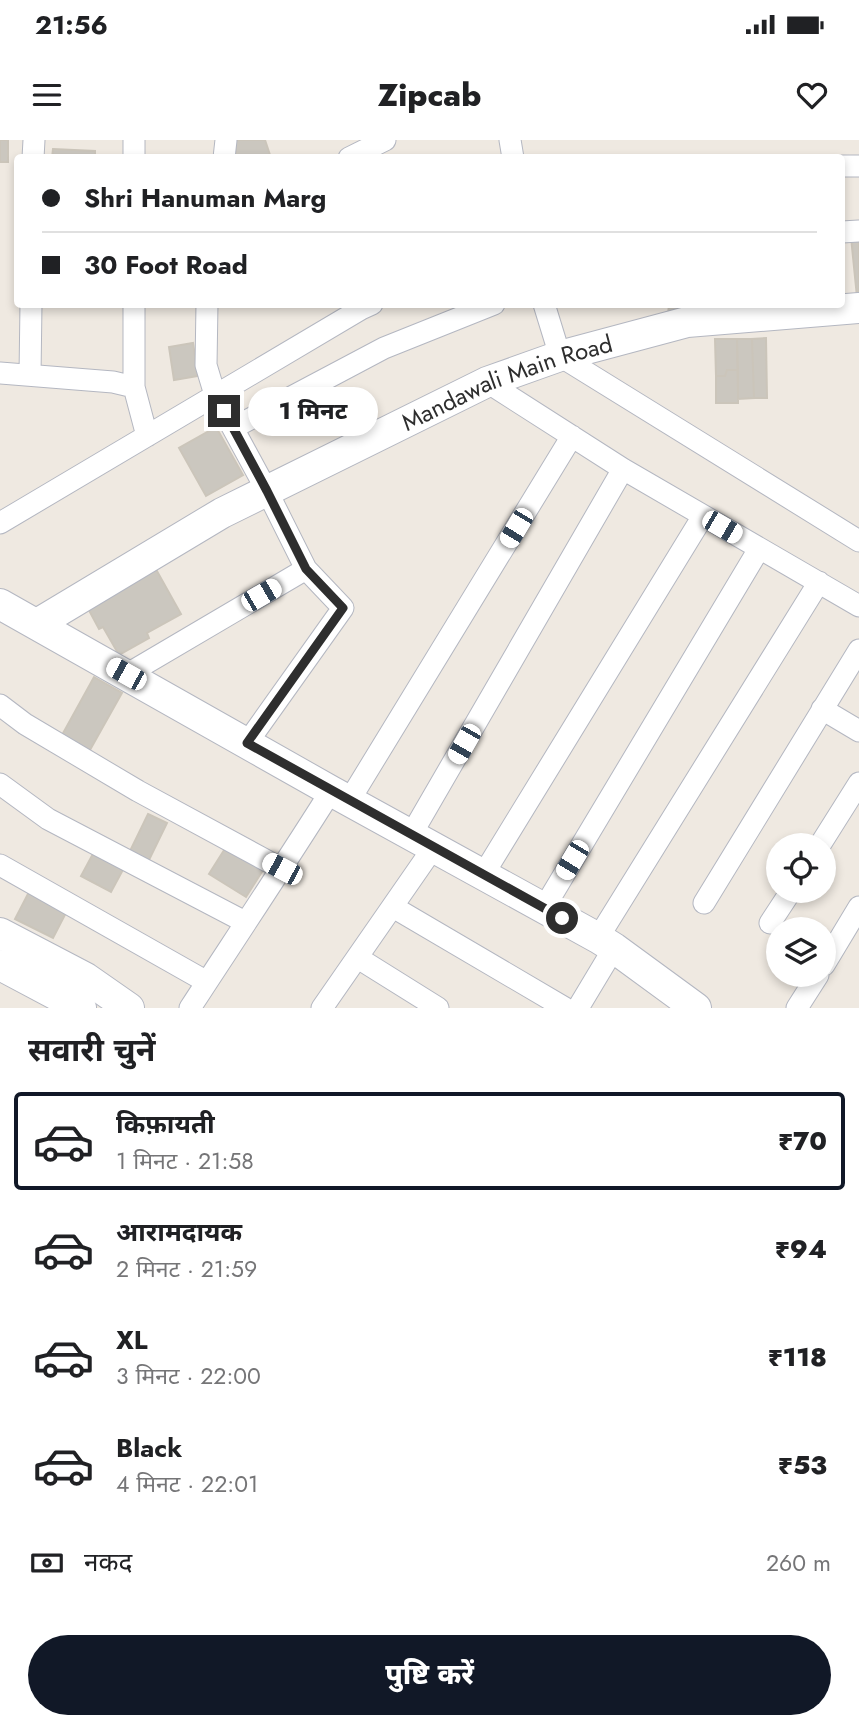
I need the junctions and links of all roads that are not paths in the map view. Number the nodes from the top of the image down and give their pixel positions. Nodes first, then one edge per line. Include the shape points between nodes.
1 (385, 140) edge
2 (357, 154) edge
3 (31, 308) edge
4 (134, 308) edge
5 (210, 308) edge
6 (363, 308) edge
7 (485, 308) edge
8 (545, 308) edge
9 (859, 308) edge
10 (560, 356) junction
11 (0, 373) edge
12 (30, 375) junction
13 (487, 382) junction
14 (134, 387) junction
15 (215, 395) junction
16 (233, 428) junction
17 (147, 436) junction
18 (572, 436) junction
19 (623, 469) junction
20 (267, 491) junction
21 (704, 516) junction
22 (0, 523) edge
23 (859, 541) edge
24 (760, 549) junction
25 (306, 569) junction
26 (819, 582) junction
27 (0, 604) edge
28 (859, 606) edge
29 (37, 624) junction
30 (859, 650) edge
31 (126, 674) junction
32 (0, 705) edge
33 (822, 709) junction
34 (859, 731) edge
35 (247, 743) junction
36 (859, 783) edge
37 (0, 784) edge
38 (340, 796) junction
39 (828, 833) edge
40 (422, 841) junction
41 (0, 865) edge
42 (282, 869) junction
43 (483, 875) junction
44 (704, 903) dead end
45 (393, 907) junction
46 (859, 907) edge
47 (544, 908) junction
48 (245, 922) junction
49 (606, 943) junction
50 (836, 945) edge
51 (6, 958) edge
52 (358, 958) junction
53 (207, 982) junction
54 (810, 987) edge
55 (692, 1007) edge
56 (81, 1008) edge
57 (129, 1008) edge
58 (190, 1008) edge
59 (322, 1008) edge
60 (438, 1008) edge
61 (565, 1008) edge
62 (578, 1008) edge
63 (797, 1008) edge

1 - 2 street
3 - 12 street
4 - 14 street
5 - 15 street via 206,365
6 - 15 street
7 - 16 street via 384,348
8 - 10 street
9 - 10 street, Mandawali Main Road via 687,322
10 - 13 street, Mandawali Main Road
10 - 23 street
11 - 12 street
12 - 14 street
13 - 18 street
13 - 20 street, Mandawali Main Road
14 - 17 street
15 - 16 street
15 - 17 street
16 - 20 street
17 - 22 street
18 - 19 street
18 - 38 street
19 - 21 street
19 - 40 street
20 - 25 street
20 - 29 street, Mandawali Main Road
21 - 24 street
21 - 43 street
24 - 26 street
24 - 47 street
25 - 31 street
25 - 35 street via 343,608
26 - 28 street
26 - 49 street via 671,823
27 - 29 street
29 - 31 street
30 - 33 street
31 - 35 street
32 - 42 street via 138,791
33 - 34 street
33 - 44 street
35 - 38 street
36 - 39 street
37 - 48 street via 48,819
38 - 40 street
38 - 42 street
40 - 43 street
40 - 45 street
41 - 53 street
42 - 48 street
43 - 47 street
45 - 52 street
45 - 61 street
46 - 50 street
47 - 49 street
48 - 53 street
49 - 55 street
49 - 62 street
51 - 56 street
51 - 57 street via 86,978
52 - 59 street
52 - 60 street
53 - 58 street
54 - 63 street

